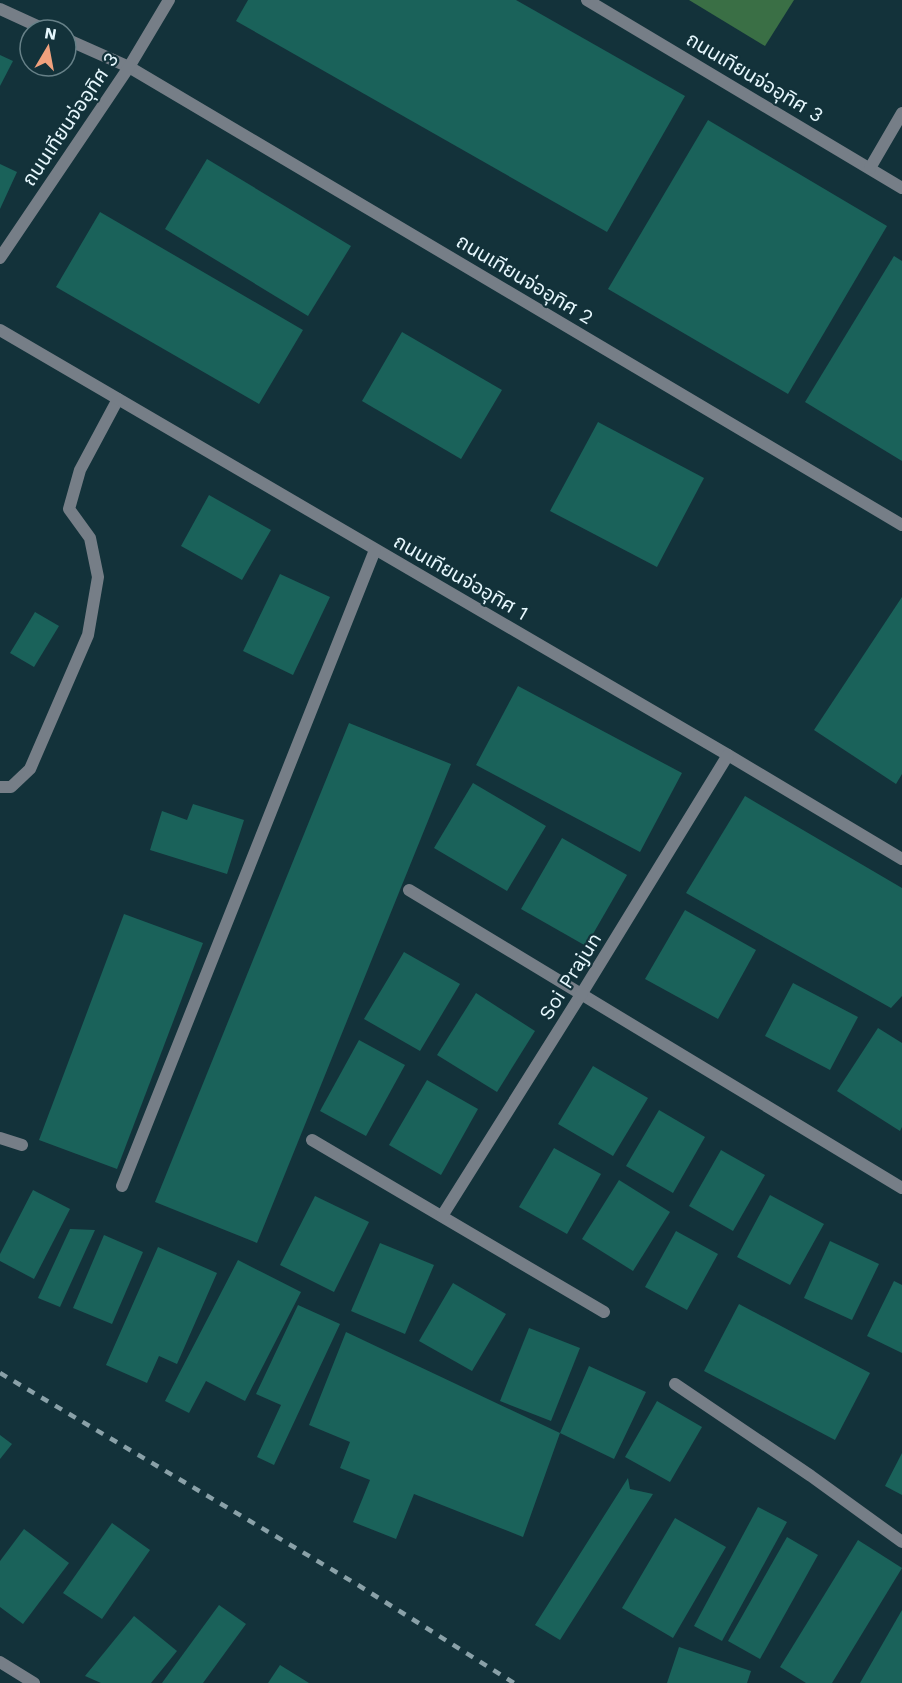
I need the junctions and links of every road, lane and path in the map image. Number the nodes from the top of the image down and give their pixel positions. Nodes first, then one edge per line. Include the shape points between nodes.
1 (169, 0) edge
2 (587, 0) edge
3 (0, 9) edge
4 (20, 18) edge
5 (78, 44) edge
6 (129, 67) junction
7 (902, 113) edge
8 (870, 168) junction
9 (902, 188) edge
10 (0, 258) edge
11 (0, 330) edge
12 (118, 399) junction
13 (902, 525) edge
14 (375, 550) junction
15 (728, 755) junction
16 (0, 788) edge
17 (902, 859) edge
18 (409, 890) dead end
19 (582, 993) junction
20 (0, 1138) edge
21 (312, 1140) dead end
22 (22, 1145) dead end
23 (123, 1186) dead end
24 (902, 1188) edge
25 (442, 1216) junction
26 (604, 1312) dead end
27 (675, 1384) dead end
28 (902, 1542) edge
29 (0, 1662) edge
30 (34, 1683) edge

1 - 6 street, ถนนเทียนจ่ออุทิศ 3
2 - 8 street, ถนนเทียนจ่ออุทิศ 3
3 - 4 street
5 - 6 street, ถนนเทียนจ่ออุทิศ 2
6 - 10 street, ถนนเทียนจ่ออุทิศ 3
6 - 13 street, ถนนเทียนจ่ออุทิศ 2
7 - 8 street
8 - 9 street, ถนนเทียนจ่ออุทิศ 3
11 - 12 street, ถนนเทียนจ่ออุทิศ 1
12 - 14 street, ถนนเทียนจ่ออุทิศ 1
12 - 16 street via 80,470 69,508 90,538 98,577 88,635 30,769 11,787
14 - 15 street, ถนนเทียนจ่ออุทิศ 1
14 - 23 street
15 - 17 street, ถนนเทียนจ่ออุทิศ 1
15 - 19 street, Soi Prajun
18 - 19 street
19 - 24 street
19 - 25 street, Soi Prajun
20 - 22 street
21 - 25 street
25 - 26 street
27 - 28 street
29 - 30 street

